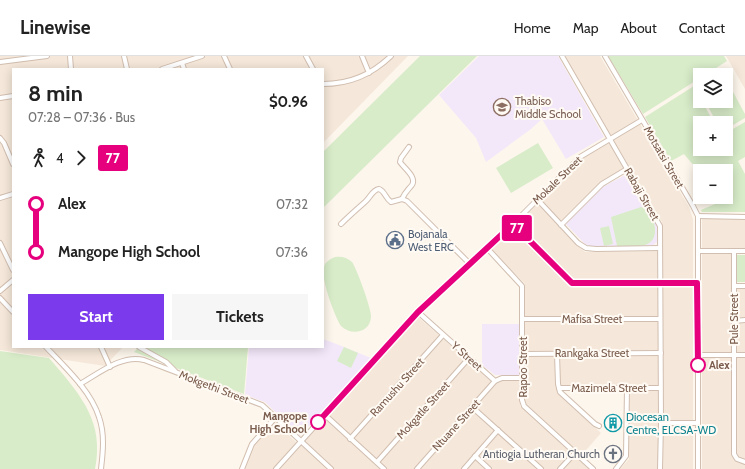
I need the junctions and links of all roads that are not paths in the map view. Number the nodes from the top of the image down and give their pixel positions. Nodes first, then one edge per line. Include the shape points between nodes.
1 (47, 56) edge
2 (70, 56) edge
3 (124, 56) edge
4 (199, 56) edge
5 (224, 56) edge
6 (306, 56) edge
7 (362, 56) edge
8 (391, 56) edge
9 (562, 56) edge
10 (605, 56) edge
11 (0, 62) edge
12 (182, 63) junction
13 (71, 68) edge
14 (126, 68) edge
15 (165, 68) edge
16 (184, 68) edge
17 (230, 68) edge
18 (311, 68) edge
19 (368, 73) junction
20 (324, 84) edge
21 (12, 96) edge
22 (0, 98) edge
23 (642, 120) junction
24 (0, 138) edge
25 (610, 138) junction
26 (409, 147) dead end
27 (12, 162) edge
28 (627, 169) junction
29 (12, 194) edge
30 (0, 198) edge
31 (402, 199) junction
32 (537, 199) junction
33 (698, 216) junction
34 (745, 217) edge
35 (341, 224) dead end
36 (513, 224) junction
37 (562, 225) junction
38 (0, 243) edge
39 (487, 248) junction
40 (660, 248) junction
41 (698, 251) junction
42 (734, 251) junction
43 (745, 251) edge
44 (470, 264) junction
45 (12, 268) edge
46 (12, 281) edge
47 (697, 283) junction
48 (660, 284) junction
49 (734, 286) junction
50 (745, 286) edge
51 (0, 291) edge
52 (0, 298) edge
53 (12, 311) edge
54 (418, 312) junction
55 (523, 319) junction
56 (660, 319) junction
57 (745, 320) edge
58 (734, 321) junction
59 (443, 335) junction
60 (47, 348) edge
61 (101, 348) edge
62 (141, 348) edge
63 (661, 353) junction
64 (523, 354) junction
65 (557, 354) junction
66 (698, 355) junction
67 (735, 355) junction
68 (745, 355) edge
69 (469, 358) junction
70 (110, 367) junction
71 (176, 372) junction
72 (523, 378) junction
73 (495, 381) junction
74 (80, 384) junction
75 (558, 388) junction
76 (627, 388) junction
77 (660, 388) junction
78 (472, 407) junction
79 (325, 415) junction
80 (275, 418) junction
81 (661, 423) junction
82 (698, 423) junction
83 (599, 426) dead end
84 (498, 430) junction
85 (350, 439) junction
86 (301, 442) junction
87 (575, 453) junction
88 (475, 456) junction
89 (377, 462) junction
90 (745, 462) edge
91 (101, 469) edge
92 (242, 469) edge
93 (276, 469) edge
94 (331, 469) edge
95 (384, 469) edge
96 (416, 469) edge
97 (464, 469) edge
98 (489, 469) edge
99 (541, 469) edge
100 (560, 469) edge
101 (593, 469) edge
102 (616, 469) edge
103 (660, 469) edge
104 (698, 469) edge

1 - 11 street
2 - 13 street
3 - 14 street
4 - 12 street
5 - 17 street
6 - 18 street
7 - 19 street
8 - 19 street
9 - 25 street, Rabaji Street
10 - 23 street
12 - 15 street
12 - 16 street
19 - 20 street via 335,84
21 - 22 street
23 - 25 street, Motsatsi Street
23 - 33 street, Motsatsi Street
24 - 27 street
25 - 28 street, Rabaji Street
25 - 32 street, Mokale Street via 580,157
26 - 31 street via 400,162 414,181
28 - 37 street via 602,184
28 - 40 street, Rabaji Street via 659,223
29 - 30 street
31 - 35 street via 391,202 382,190 376,189 366,202
31 - 44 street
32 - 36 street, Mokale Street
32 - 37 street
33 - 34 street
33 - 41 street, Motsatsi Street
36 - 39 street, Mokale Street
36 - 48 street via 572,283
37 - 40 street via 586,248
38 - 45 street
39 - 44 street, Mokale Street
39 - 55 street, Rapoo Street via 522,286
40 - 48 street, Rabaji Street
41 - 42 street
41 - 47 street, Motsatsi Street
42 - 43 street
42 - 49 street, Pule Street
44 - 54 street, Mokale Street
46 - 51 street
47 - 48 street
47 - 66 street, Motsatsi Street
48 - 56 street, Rabaji Street
49 - 50 street
49 - 58 street, Pule Street
52 - 53 street
54 - 59 street, Y Street
54 - 79 street, Mokale Street
55 - 56 street, Mafisa Street
55 - 64 street, Rapoo Street
56 - 63 street, Rabaji Street
57 - 58 street
58 - 67 street, Pule Street
59 - 69 street, Y Street
59 - 85 street, Ramushu Street
60 - 74 street
61 - 70 street
62 - 71 street via 166,362
63 - 65 street, Rankgaka Street
63 - 77 street, Rabaji Street
64 - 65 street, Rankgaka Street
64 - 72 street, Rapoo Street
65 - 75 street
66 - 67 street
66 - 82 street, Motsatsi Street
67 - 68 street
67 - 90 street, Pule Street via 734,454 737,459
69 - 73 street, Y Street
69 - 89 street, Mokgatle Street
70 - 71 street, Mokgethi Street via 126,360 140,359
70 - 74 street, Mokgethi Street
71 - 80 street, Mokgethi Street via 259,404
72 - 73 street via 502,378
72 - 87 street, Rapoo Street via 524,406
73 - 78 street, Ntuane Street
74 - 91 street via 96,408 99,418 103,441
75 - 76 street, Mazimela Street
75 - 83 street
76 - 77 street, Mazimela Street
76 - 102 street via 626,456
77 - 81 street, Rabaji Street
78 - 84 street
78 - 96 street, Ntuane Street
79 - 85 street
79 - 86 street, Mokale Street
80 - 86 street, Mokgethi Street
80 - 92 street via 252,444
81 - 82 street
81 - 103 street, Rabaji Street
82 - 104 street, Motsatsi Street
84 - 88 street
84 - 99 street
85 - 89 street
86 - 93 street, Mokale Street
86 - 94 street, Mokgethi Street
87 - 100 street
87 - 101 street, Rapoo Street
88 - 97 street
88 - 98 street
89 - 95 street

